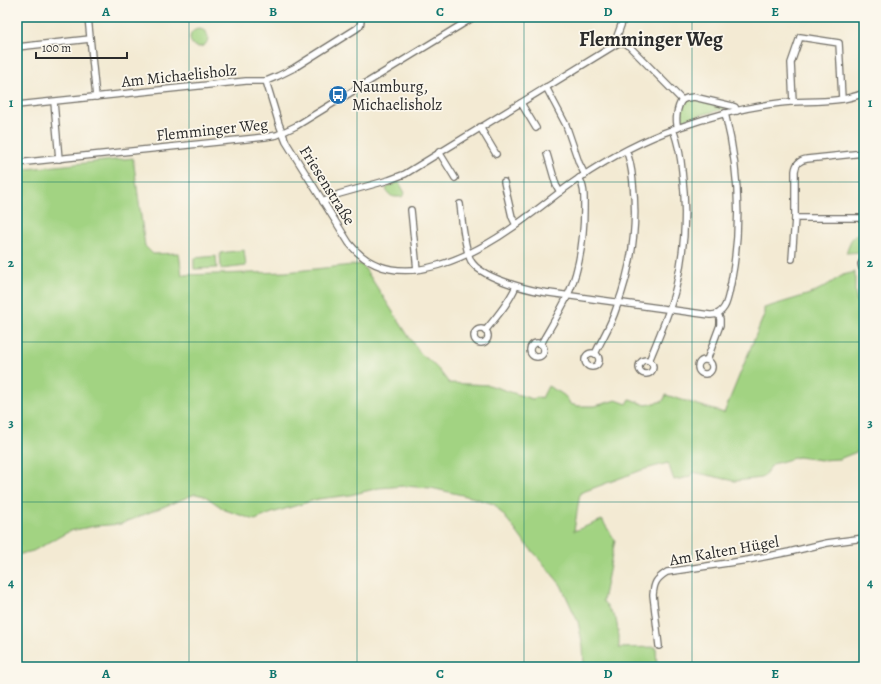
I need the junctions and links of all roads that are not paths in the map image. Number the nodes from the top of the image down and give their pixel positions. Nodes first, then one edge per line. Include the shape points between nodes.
1 (88, 17) edge
2 (361, 17) edge
3 (474, 17) edge
4 (624, 17) edge
5 (90, 39) junction
6 (618, 43) junction
7 (17, 47) edge
8 (266, 81) junction
9 (546, 88) junction
10 (864, 93) edge
11 (96, 97) junction
12 (842, 99) junction
13 (682, 100) junction
14 (54, 102) junction
15 (793, 102) junction
16 (521, 103) junction
17 (17, 105) edge
18 (737, 111) junction
19 (725, 113) junction
20 (480, 128) junction
21 (536, 128) dead end
22 (676, 129) junction
23 (283, 133) junction
24 (626, 151) junction
25 (440, 152) junction
26 (864, 153) edge
27 (496, 154) dead end
28 (547, 154) dead end
29 (59, 159) junction
30 (17, 163) edge
31 (585, 174) junction
32 (455, 178) dead end
33 (579, 178) junction
34 (504, 182) dead end
35 (560, 192) junction
36 (323, 202) junction
37 (460, 204) dead end
38 (411, 210) dead end
39 (795, 218) junction
40 (864, 218) edge
41 (516, 225) junction
42 (468, 253) junction
43 (792, 259) dead end
44 (864, 259) edge
45 (417, 270) junction
46 (864, 270) edge
47 (516, 286) junction
48 (568, 296) junction
49 (618, 303) junction
50 (669, 310) junction
51 (718, 314) junction
52 (485, 331) dead end
53 (541, 344) dead end
54 (595, 354) dead end
55 (707, 360) dead end
56 (649, 361) dead end
57 (864, 538) edge
58 (659, 646) dead end

1 - 5 street
2 - 8 street, Am Michaelisholz via 360,26 356,29
3 - 23 street, Flemminger Weg
4 - 6 street via 616,39
5 - 7 street
5 - 11 street
6 - 9 street
6 - 13 street via 627,44
8 - 11 street, Am Michaelisholz
8 - 23 street
9 - 16 street
9 - 31 street via 561,113
10 - 12 street
11 - 14 street, Am Michaelisholz
12 - 15 street
12 - 15 street via 839,43 800,37 791,63
13 - 18 street via 694,97 732,106
13 - 22 street
14 - 17 street, Am Michaelisholz
14 - 29 street
15 - 18 street
16 - 20 street
16 - 21 street
18 - 19 street
19 - 22 street
19 - 51 street via 735,167 738,218 736,254 728,297 725,307
20 - 25 street
20 - 27 street
22 - 24 street
22 - 50 street via 683,179 685,222 676,287
23 - 29 street, Flemminger Weg
23 - 36 street, Friesenstraße
24 - 31 street
24 - 49 street via 634,190 634,221 631,254
25 - 32 street
25 - 36 street via 398,177 343,193
26 - 39 street via 799,162 795,171
28 - 35 street
29 - 30 street, Flemminger Weg
31 - 33 street
33 - 35 street
33 - 48 street via 583,185 584,197 582,245
34 - 41 street
35 - 41 street
36 - 45 street, Friesenstraße via 354,250 383,268
37 - 42 street
38 - 45 street
39 - 40 street
39 - 43 street
41 - 42 street
42 - 45 street via 442,264
42 - 47 street via 474,266
44 - 46 street via 861,264
47 - 48 street
47 - 52 street
48 - 49 street
48 - 53 street
49 - 50 street
49 - 54 street
50 - 51 street via 710,316
50 - 56 street
51 - 55 street via 720,325
57 - 58 street, Am Kalten Hügel via 827,542 748,560 667,572 656,581 653,595

